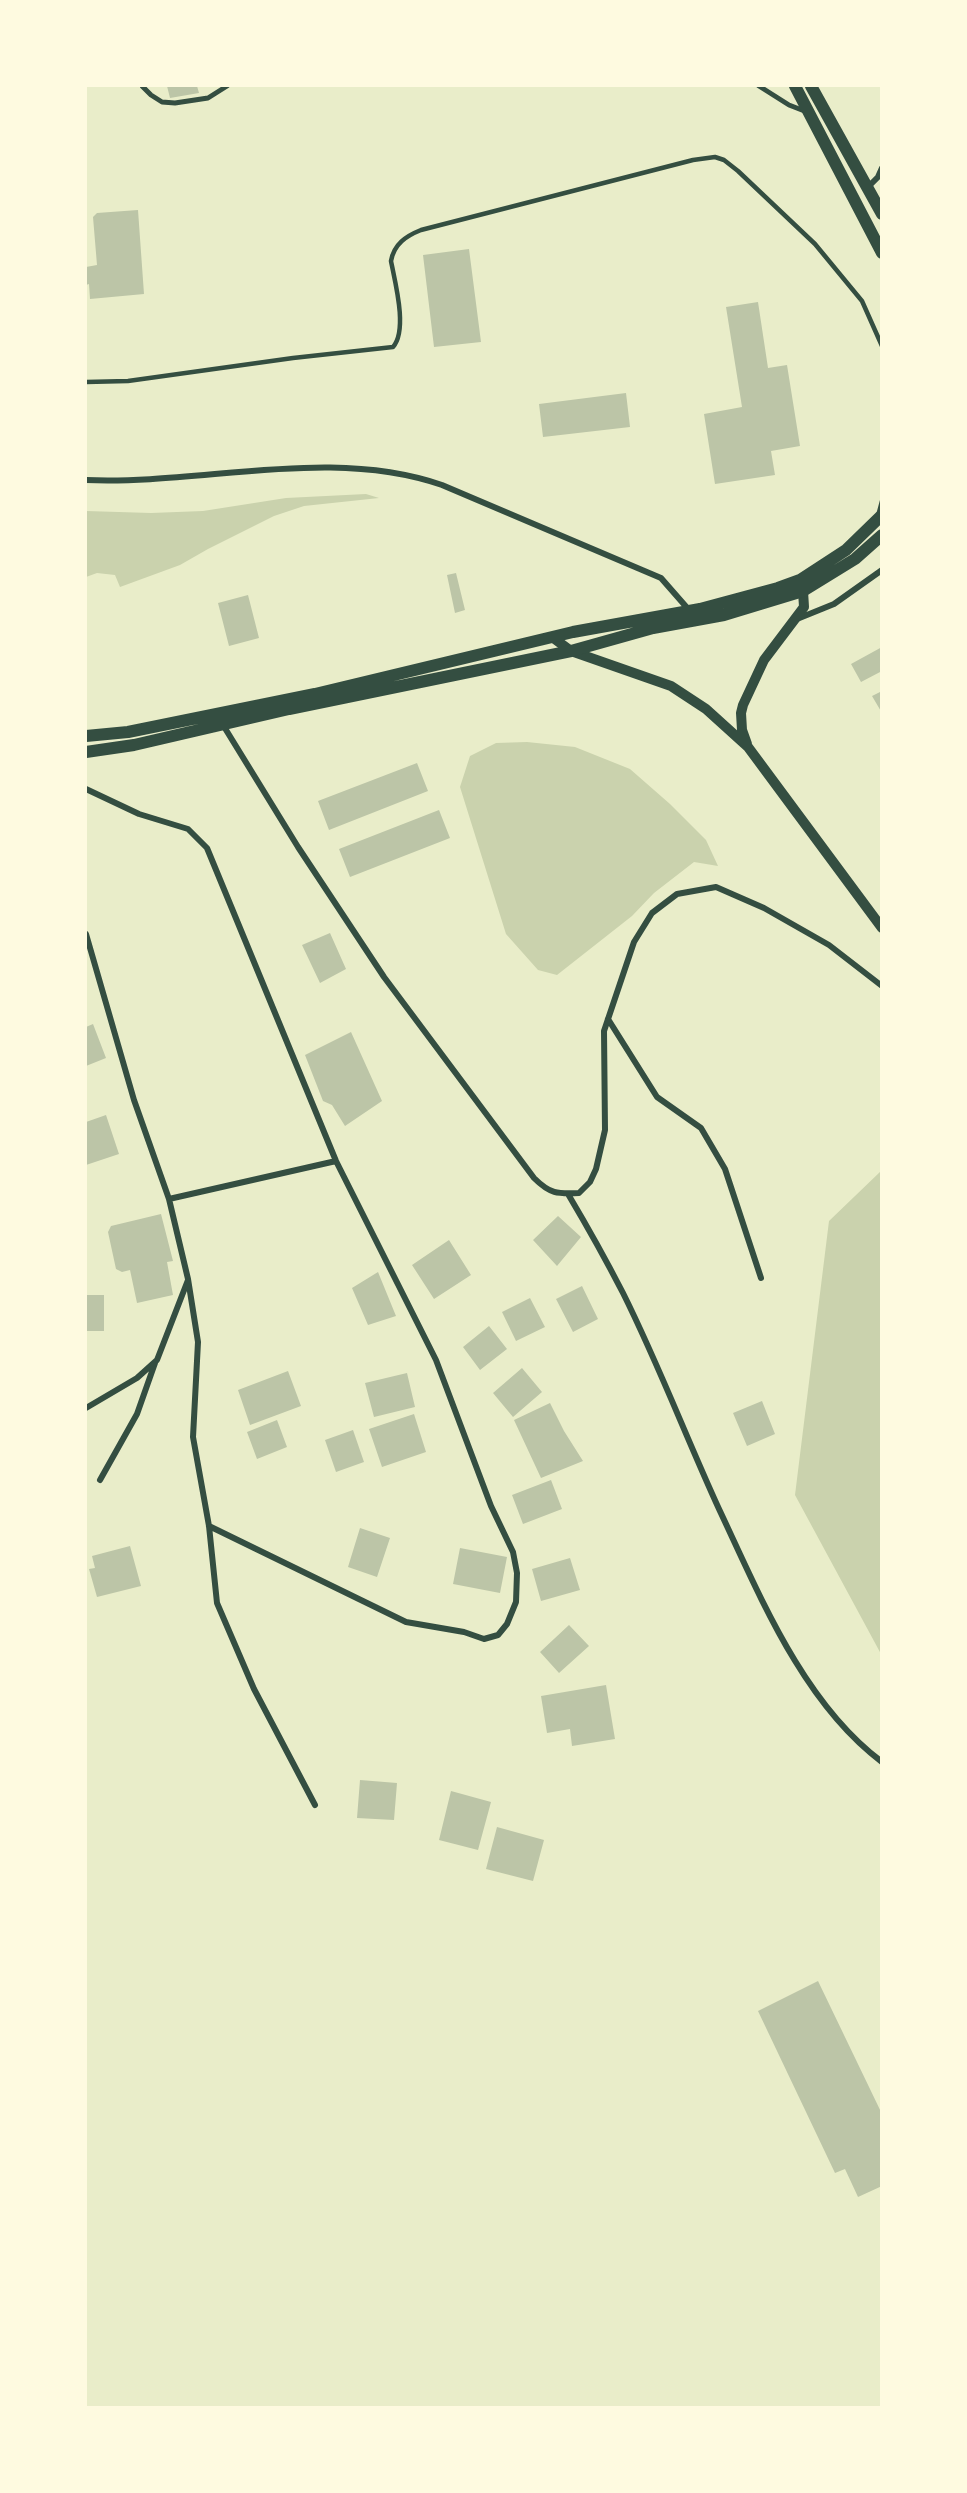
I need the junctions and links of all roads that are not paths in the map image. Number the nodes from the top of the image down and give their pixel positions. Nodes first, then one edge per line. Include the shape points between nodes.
1 (142, 86) edge
2 (227, 86) edge
3 (759, 86) edge
4 (795, 86) edge
5 (811, 86) edge
6 (809, 113) junction
7 (882, 168) edge
8 (867, 188) junction
9 (882, 214) edge
10 (882, 253) edge
11 (882, 346) edge
12 (86, 382) edge
13 (86, 480) edge
14 (882, 501) edge
15 (879, 518) edge
16 (882, 535) edge
17 (882, 570) edge
18 (800, 586) junction
19 (689, 611) junction
20 (797, 619) junction
21 (552, 637) junction
22 (572, 651) junction
23 (223, 725) junction
24 (86, 736) edge
25 (748, 747) junction
26 (86, 752) edge
27 (86, 789) edge
28 (882, 928) edge
29 (86, 934) edge
30 (882, 986) edge
31 (608, 1019) junction
32 (336, 1161) junction
33 (568, 1194) junction
34 (170, 1199) junction
35 (761, 1278) dead end
36 (188, 1279) junction
37 (157, 1360) junction
38 (86, 1408) edge
39 (100, 1480) dead end
40 (209, 1526) junction
41 (882, 1762) edge
42 (315, 1805) dead end

1 - 2 street via 162,102 175,102 208,98
3 - 6 street
4 - 6 main road
5 - 8 main road
6 - 10 main road
7 - 8 street
8 - 9 main road
11 - 12 lane via 862,301 815,244 738,171 715,157 409,235 392,253 400,312 398,342 393,347 128,381
13 - 19 street via 156,481 311,467 404,473 442,485 661,578
14 - 15 lane
15 - 18 main road
16 - 18 main road via 855,559
17 - 20 street via 834,604
18 - 19 main road
18 - 20 street via 804,607
18 - 22 main road via 724,615 653,628
19 - 21 main road
20 - 25 street via 764,660 743,705 742,730
21 - 22 street
21 - 24 main road via 304,696 128,732
22 - 23 main road
22 - 25 street via 671,686 700,705
23 - 26 main road via 134,746
23 - 33 street via 384,976 534,1178 557,1195
25 - 28 street
27 - 32 street via 139,814 188,829 207,848
29 - 34 street via 134,1100
30 - 31 street via 829,945 764,908 716,887 677,894 652,913 634,942
31 - 33 street via 604,1031 604,1130 596,1169 579,1193
31 - 35 street via 657,1097 701,1128 725,1169
32 - 34 street
32 - 40 street via 436,1360 491,1506 513,1552 516,1602 498,1635 484,1639 405,1622
33 - 41 street via 623,1294 737,1547 801,1673 833,1715 864,1749
34 - 36 street
36 - 37 street
36 - 40 street via 198,1342 193,1437
37 - 38 street via 137,1378
37 - 39 street via 137,1414
40 - 42 street via 217,1603 254,1689

